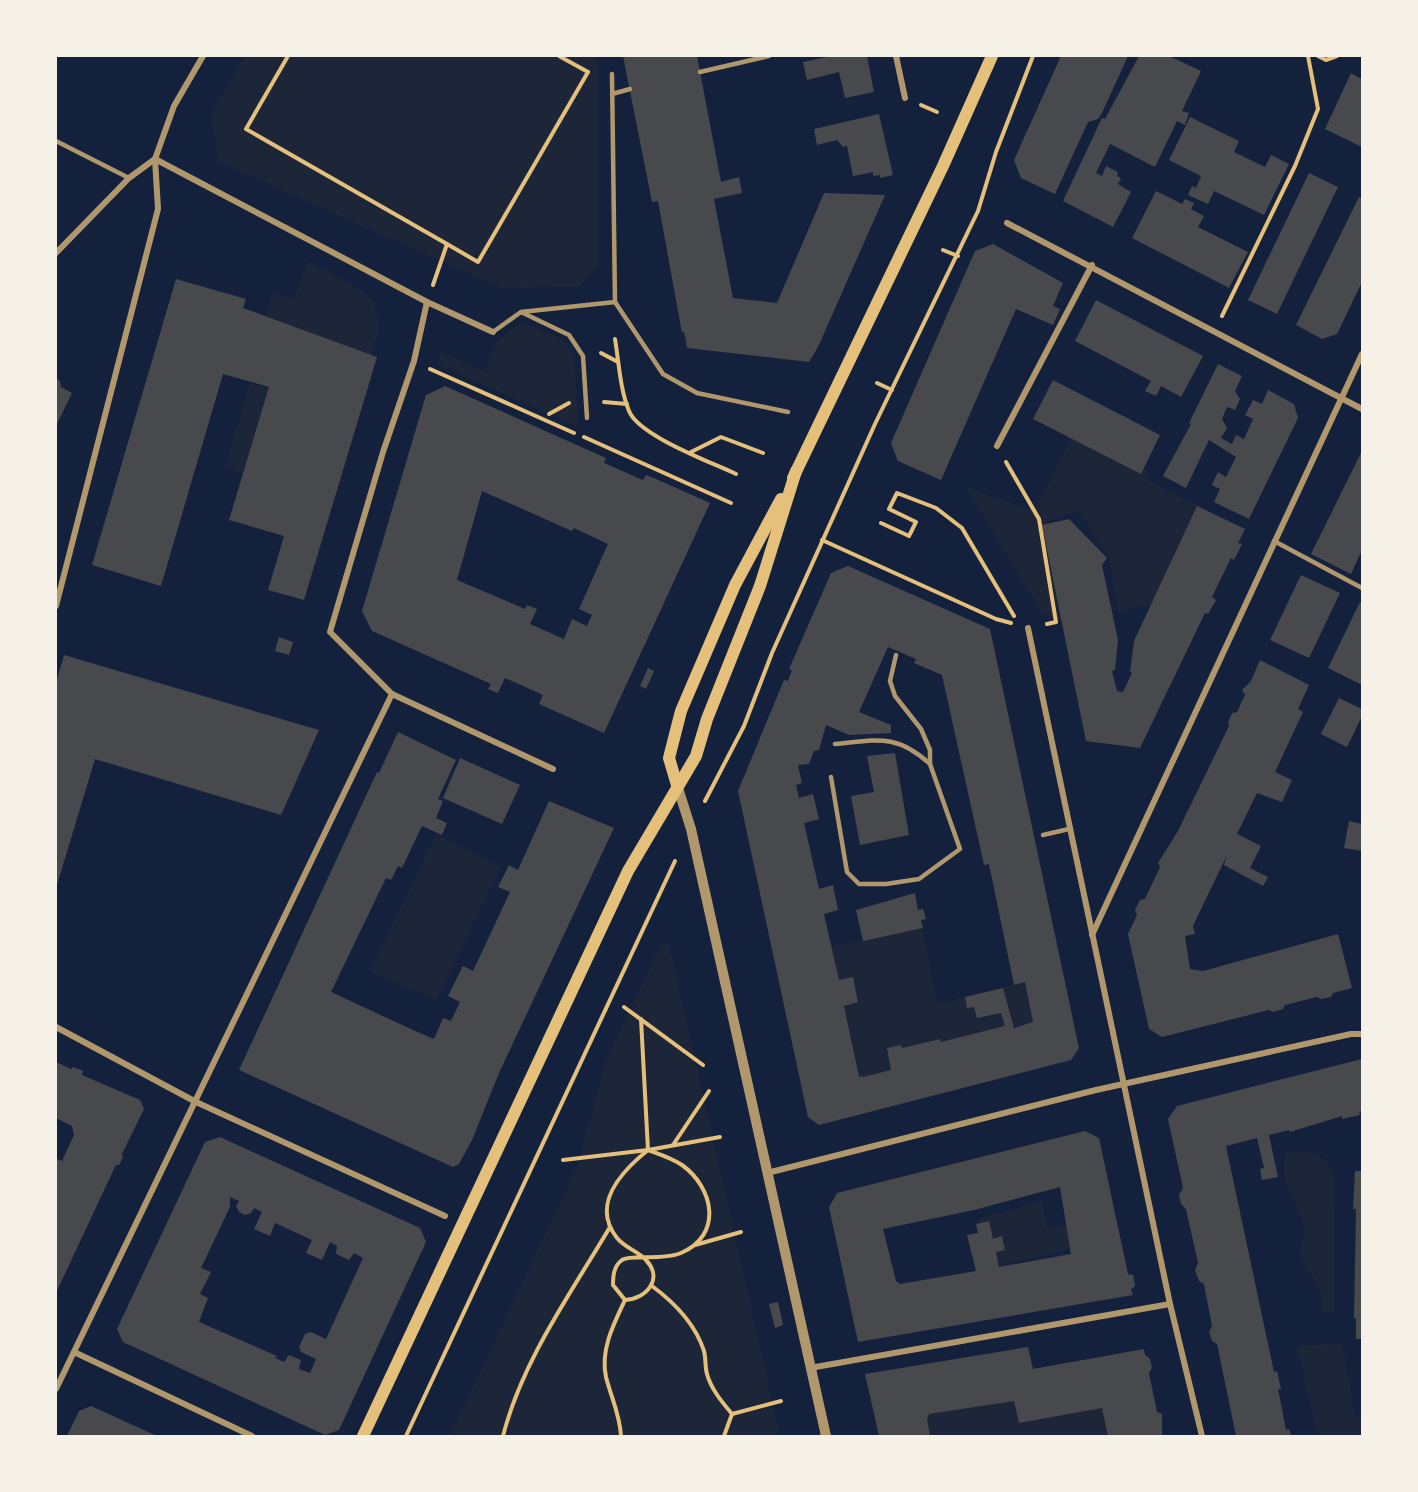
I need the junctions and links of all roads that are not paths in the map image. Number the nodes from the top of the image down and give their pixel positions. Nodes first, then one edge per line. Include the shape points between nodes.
1 (203, 56) edge
2 (769, 56) edge
3 (896, 56) edge
4 (992, 56) edge
5 (700, 72) dead end
6 (612, 74) road end
7 (630, 89) dead end
8 (612, 94) junction
9 (905, 98) dead end
10 (56, 141) edge
11 (155, 159) junction
12 (129, 178) junction
13 (1007, 223) dead end
14 (56, 253) edge
15 (1092, 265) junction
16 (427, 302) junction
17 (615, 302) junction
18 (521, 312) junction
19 (493, 332) joint
20 (1362, 354) edge
21 (1341, 398) junction
22 (1362, 409) edge
23 (788, 412) dead end
24 (587, 418) dead end
25 (997, 446) road end
26 (796, 471) junction
27 (1274, 540) junction
28 (1362, 588) edge
29 (56, 606) edge
30 (1028, 628) road end
31 (896, 655) dead end
32 (392, 694) junction
33 (835, 744) dead end
34 (930, 764) junction
35 (553, 769) dead end
36 (831, 777) dead end
37 (677, 785) junction
38 (1069, 829) junction
39 (1043, 835) dead end
40 (1092, 936) junction
41 (56, 1027) edge
42 (1362, 1034) edge
43 (1125, 1083) junction
44 (196, 1102) junction
45 (767, 1173) junction
46 (445, 1216) dead end
47 (1170, 1304) junction
48 (74, 1352) junction
49 (810, 1368) junction
50 (56, 1389) edge
51 (252, 1437) edge
52 (363, 1437) edge
53 (826, 1437) edge
54 (1202, 1437) edge

1 - 11 street via 174,106
2 - 5 lane
3 - 9 street
4 - 26 main road
6 - 8 lane
7 - 8 lane
8 - 17 lane
10 - 12 lane
11 - 12 street
11 - 16 street
11 - 29 street via 158,209
12 - 14 street
13 - 15 street
15 - 21 street
15 - 25 street
16 - 19 street
16 - 32 street via 414,362 330,632
17 - 18 lane
17 - 23 lane via 663,374 697,393
18 - 19 lane
18 - 24 lane via 569,335 583,356
20 - 21 street
21 - 22 street
21 - 27 street
26 - 37 main road via 760,586 696,756
26 - 37 main road via 735,585 681,711 669,758
27 - 28 lane
27 - 40 street
30 - 38 street
31 - 34 lane via 890,681 895,696 921,729 930,750
32 - 35 street
32 - 44 street
33 - 34 lane via 901,742
34 - 36 lane via 960,849 918,879 897,882 859,884 847,872
37 - 45 street via 691,829
37 - 52 main road via 628,871
38 - 39 lane
38 - 40 street
40 - 43 street
41 - 44 street
42 - 43 street
43 - 45 street
43 - 47 street
44 - 46 street
44 - 48 street
45 - 49 street
47 - 49 street
47 - 54 street
48 - 50 street
48 - 51 street
49 - 53 street

